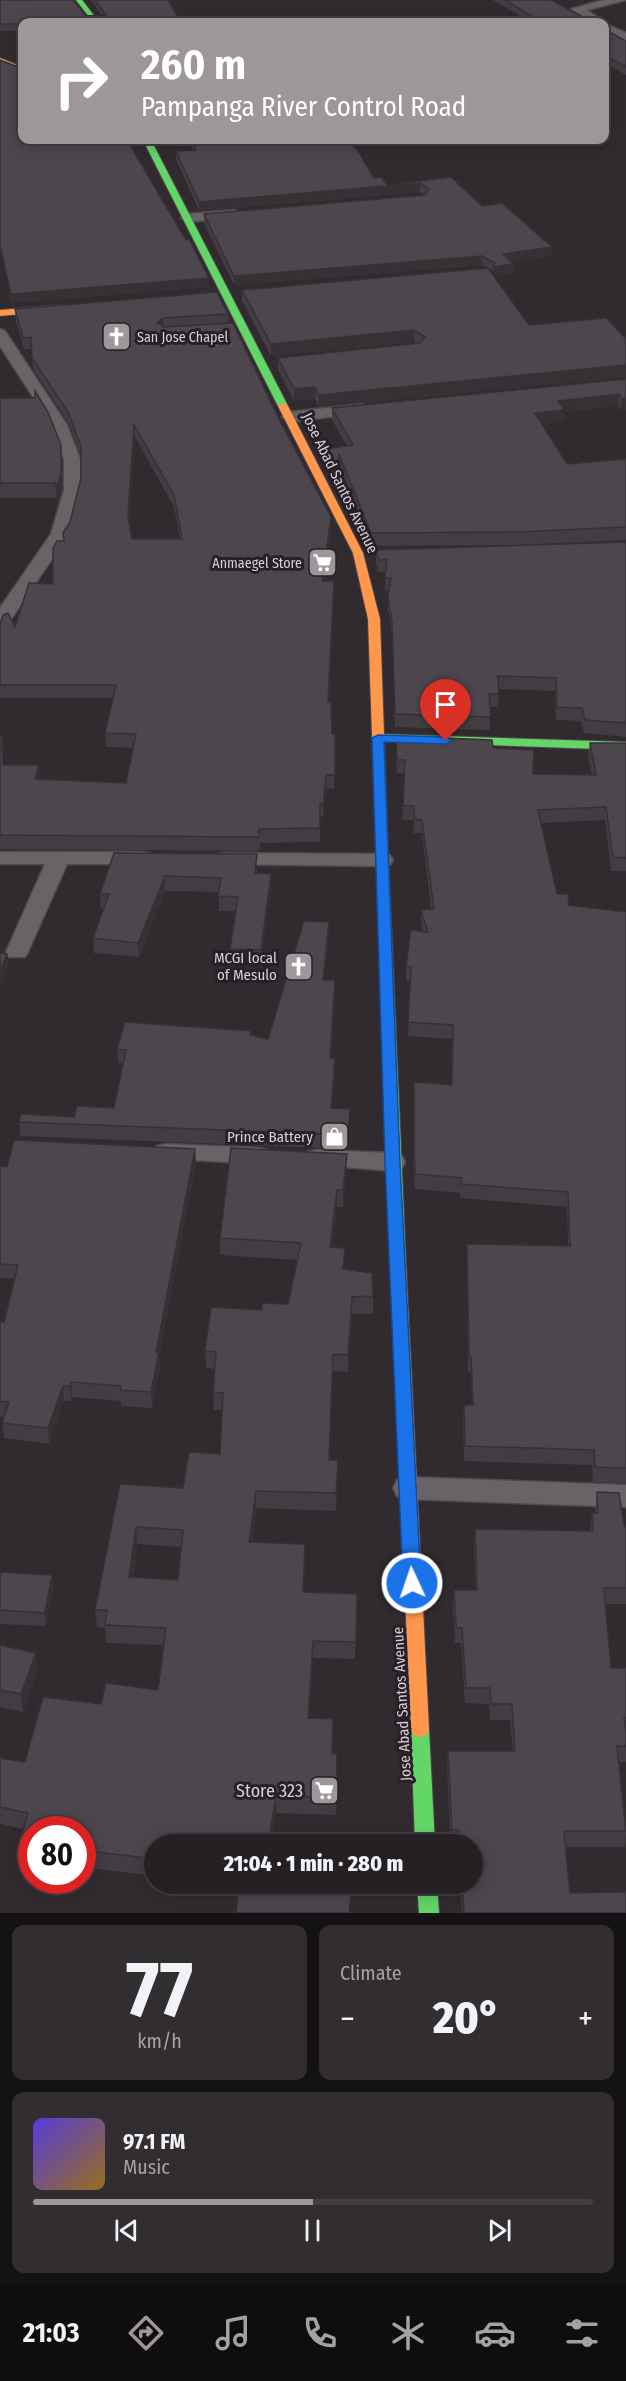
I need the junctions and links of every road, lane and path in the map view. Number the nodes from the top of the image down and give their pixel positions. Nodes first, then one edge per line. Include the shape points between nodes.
1 (79, 0) edge
2 (620, 0) edge
3 (93, 18) edge
4 (592, 18) edge
5 (609, 26) edge
6 (626, 26) edge
7 (609, 29) edge
8 (626, 38) edge
9 (0, 60) edge
10 (18, 67) edge
11 (149, 144) edge
12 (246, 213) edge
13 (188, 218) junction
14 (71, 308) edge
15 (0, 313) edge
16 (0, 334) edge
17 (382, 407) edge
18 (290, 417) junction
19 (358, 553) junction
20 (379, 553) edge
21 (0, 621) edge
22 (378, 738) junction
23 (626, 746) edge
24 (0, 858) edge
25 (59, 858) junction
26 (167, 858) edge
27 (203, 859) edge
28 (382, 860) junction
29 (17, 952) dead end
30 (140, 1151) edge
31 (393, 1162) junction
32 (407, 1488) junction
33 (626, 1496) edge
34 (424, 1834) edge
35 (428, 1894) edge
36 (429, 1913) edge

1 - 3 main road
2 - 4 street via 577,9
5 - 6 street
7 - 8 street
9 - 10 main road
11 - 13 main road, Jose Abad Santos Avenue
12 - 13 street
13 - 18 main road, Jose Abad Santos Avenue via 225,295 269,364
14 - 15 main road
16 - 21 street via 59,425 72,459 72,490 60,534
17 - 18 street
18 - 19 main road, Jose Abad Santos Avenue
19 - 20 street
19 - 22 main road, Jose Abad Santos Avenue via 374,619
22 - 23 main road
22 - 28 main road, Jose Abad Santos Avenue
24 - 25 street
25 - 26 street
25 - 29 street
27 - 28 street
28 - 31 main road, Jose Abad Santos Avenue
30 - 31 street
31 - 32 main road, Jose Abad Santos Avenue
32 - 33 street
32 - 34 main road, Jose Abad Santos Avenue
35 - 36 main road

